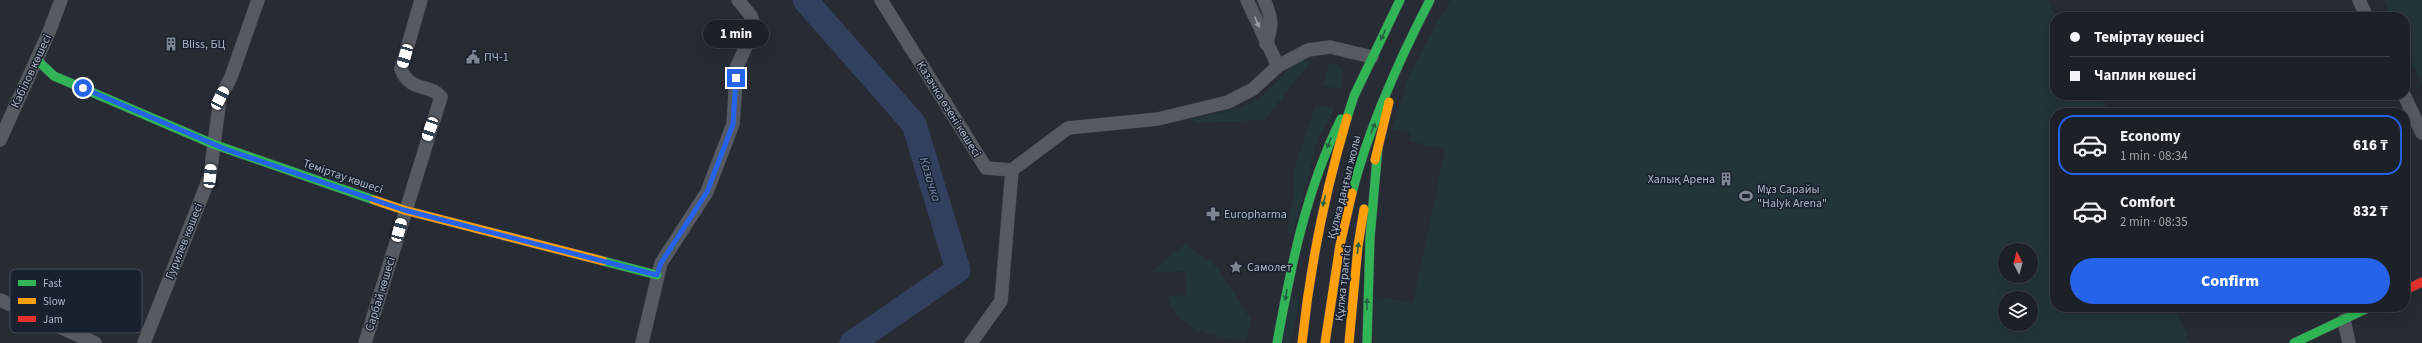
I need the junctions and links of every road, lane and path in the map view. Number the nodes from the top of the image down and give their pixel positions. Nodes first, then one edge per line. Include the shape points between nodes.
1 (61, 0) edge
2 (258, 0) edge
3 (421, 0) edge
4 (738, 0) edge
5 (881, 0) edge
6 (1247, 0) edge
7 (1264, 0) edge
8 (1400, 0) edge
9 (1430, 0) edge
10 (2359, 0) edge
11 (2365, 12) edge
12 (1266, 44) junction
13 (1372, 57) junction
14 (37, 60) junction
15 (1401, 62) junction
16 (1278, 66) junction
17 (1354, 96) junction
18 (2406, 100) edge
19 (2422, 133) edge
20 (0, 140) edge
21 (213, 144) junction
22 (1378, 147) junction
23 (1012, 170) junction
24 (404, 210) junction
25 (657, 275) junction
26 (2422, 282) edge
27 (2410, 288) edge
28 (0, 300) edge
29 (10, 305) edge
30 (2360, 312) edge
31 (2344, 320) junction
32 (73, 333) edge
33 (95, 343) edge
34 (144, 343) edge
35 (365, 343) edge
36 (642, 343) edge
37 (971, 343) edge
38 (1277, 343) edge
39 (1302, 343) edge
40 (1325, 343) edge
41 (1349, 343) edge
42 (1367, 343) edge
43 (2294, 343) edge
44 (2349, 343) edge

1 - 14 street, Кабілов көшесі
2 - 21 street, Гурилев көшесі via 231,76 220,98
3 - 24 street, Сарбай көшесі via 401,69 404,78 441,96
4 - 25 street via 752,16 754,24 737,66 733,124 707,192 661,263
5 - 23 street, Казачка өзені көшесі via 986,168
6 -> 12 street
7 - 12 street via 1272,17
8 -> 13 main road, Құлжа даңғыл жолы
9 - 15 main road, Құлжа даңғыл жолы
10 - 11 street
12 - 16 street
13 - 16 street via 1330,48 1308,50
13 - 17 main road, Құлжа даңғыл жолы
14 - 20 street, Кабілов көшесі
14 - 21 main road, Теміртау көшесі via 54,76
15 - 22 main road, Құлжа трактісі
40 -> 15 main road, Құлжа даңғыл жолы via 1334,284 1364,150
16 - 23 street via 1253,89 1228,102 1158,118 1068,128
17 -> 38 main road via 1332,137 1316,176 1294,257
17 -> 39 main road, Құлжа даңғыл жолы via 1323,205 1308,283
18 - 19 street
21 - 24 main road, Теміртау көшесі
21 - 34 street, Гурилев көшесі via 210,176
41 -> 22 main road, Құлжа трактісі via 1358,246 1366,195
42 -> 22 main road via 1370,238
23 - 37 street via 1001,301
24 - 25 main road, Теміртау көшесі
24 - 35 street, Сарбай көшесі
25 - 36 street
26 - 27 main road
28 - 29 street
30 - 31 main road
31 - 43 main road
31 - 44 street
32 - 33 street

